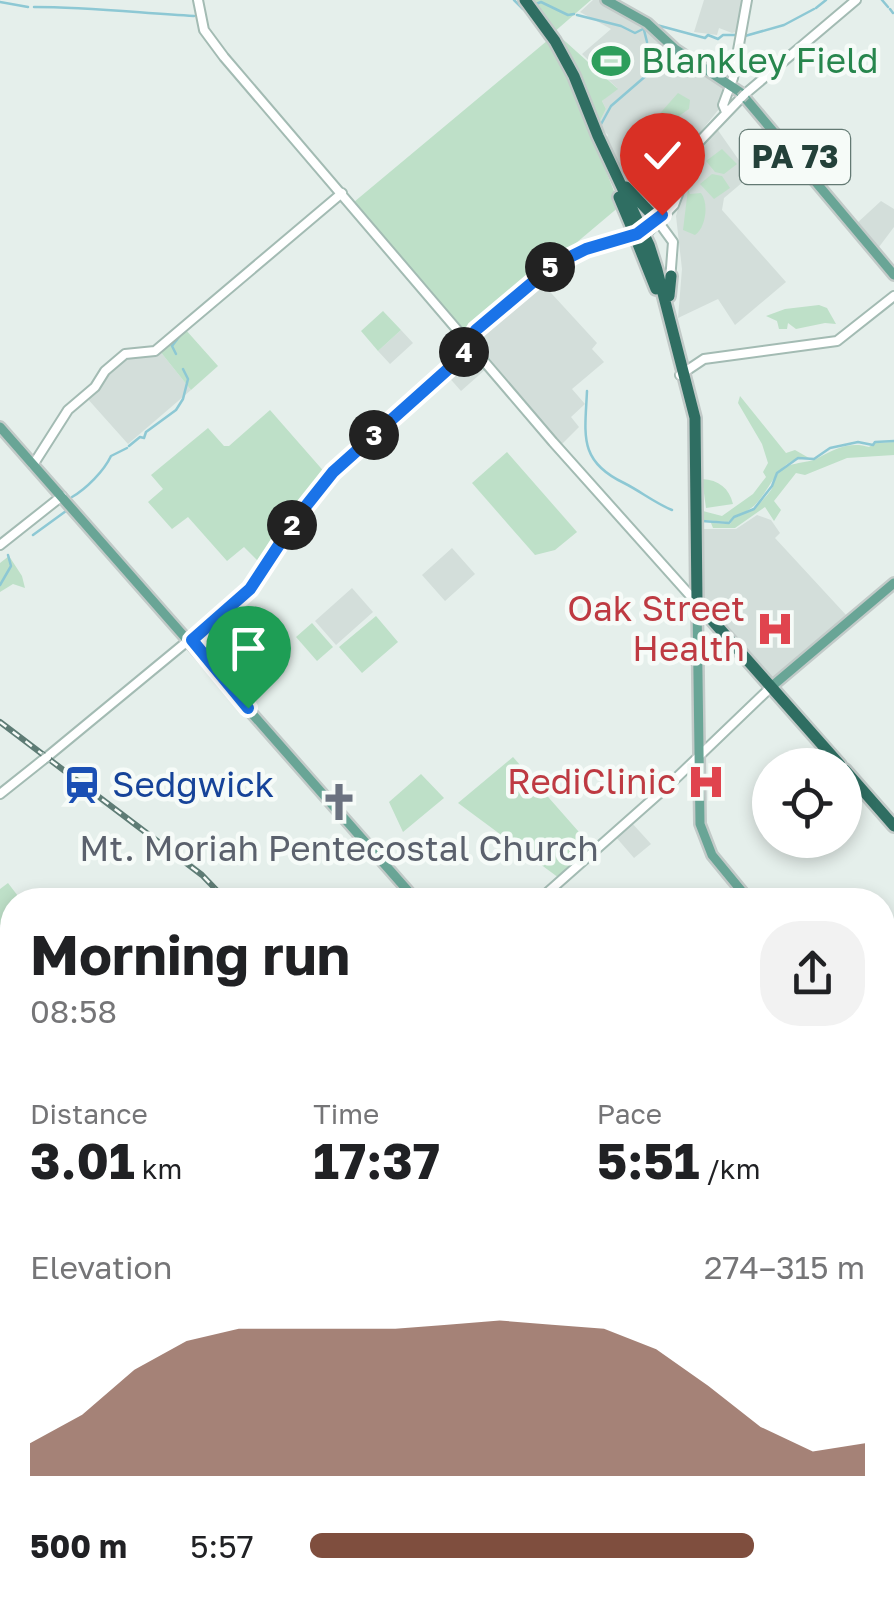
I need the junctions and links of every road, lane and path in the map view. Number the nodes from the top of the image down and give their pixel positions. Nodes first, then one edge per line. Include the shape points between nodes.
1 (198, 0) edge
2 (523, 0) edge
3 (606, 0) edge
4 (746, 0) edge
5 (856, 0) edge
6 (550, 37) junction
7 (731, 86) junction
8 (725, 111) junction
9 (588, 121) junction
10 (608, 159) junction
11 (686, 162) junction
12 (342, 193) junction
13 (667, 209) joint
14 (641, 232) junction
15 (894, 275) edge
16 (671, 276) joint
17 (894, 296) edge
18 (674, 329) junction
19 (471, 341) junction
20 (682, 374) junction
21 (0, 425) edge
22 (34, 464) junction
23 (58, 493) junction
24 (0, 545) edge
25 (894, 583) edge
26 (700, 611) junction
27 (190, 642) junction
28 (771, 687) junction
29 (824, 748) edge
30 (698, 756) junction
31 (862, 790) edge
32 (0, 794) edge
33 (894, 826) edge
34 (405, 888) edge
35 (552, 888) edge
36 (743, 888) edge

1 - 12 main road via 210,38
2 - 6 highway
3 - 7 main road, PA 73
4 - 7 main road
5 - 8 main road
6 - 9 highway
6 - 10 highway
7 - 8 main road
7 - 15 main road, PA 73
8 - 11 main road
9 - 14 highway
9 - 18 highway via 649,252
10 - 14 highway
10 - 18 highway via 649,245
11 - 13 main road
11 - 14 main road via 676,200
12 - 19 main road
12 - 22 main road via 156,351 124,354 104,371 68,410
13 - 14 highway via 654,213
14 - 16 main road via 672,242
14 - 18 highway
14 - 19 main road via 552,266
16 - 18 highway
17 - 20 main road via 837,341 704,359
18 - 20 highway
19 - 26 main road
19 - 27 main road via 460,359 330,475 250,589
20 - 26 highway via 695,418
21 - 22 main road
22 - 23 main road
23 - 24 main road
23 - 27 main road
25 - 28 main road
26 - 28 highway
26 - 30 main road
27 - 32 main road
27 - 34 main road
28 - 29 highway
28 - 30 main road
30 - 35 main road
30 - 36 main road via 702,834
31 - 33 highway

